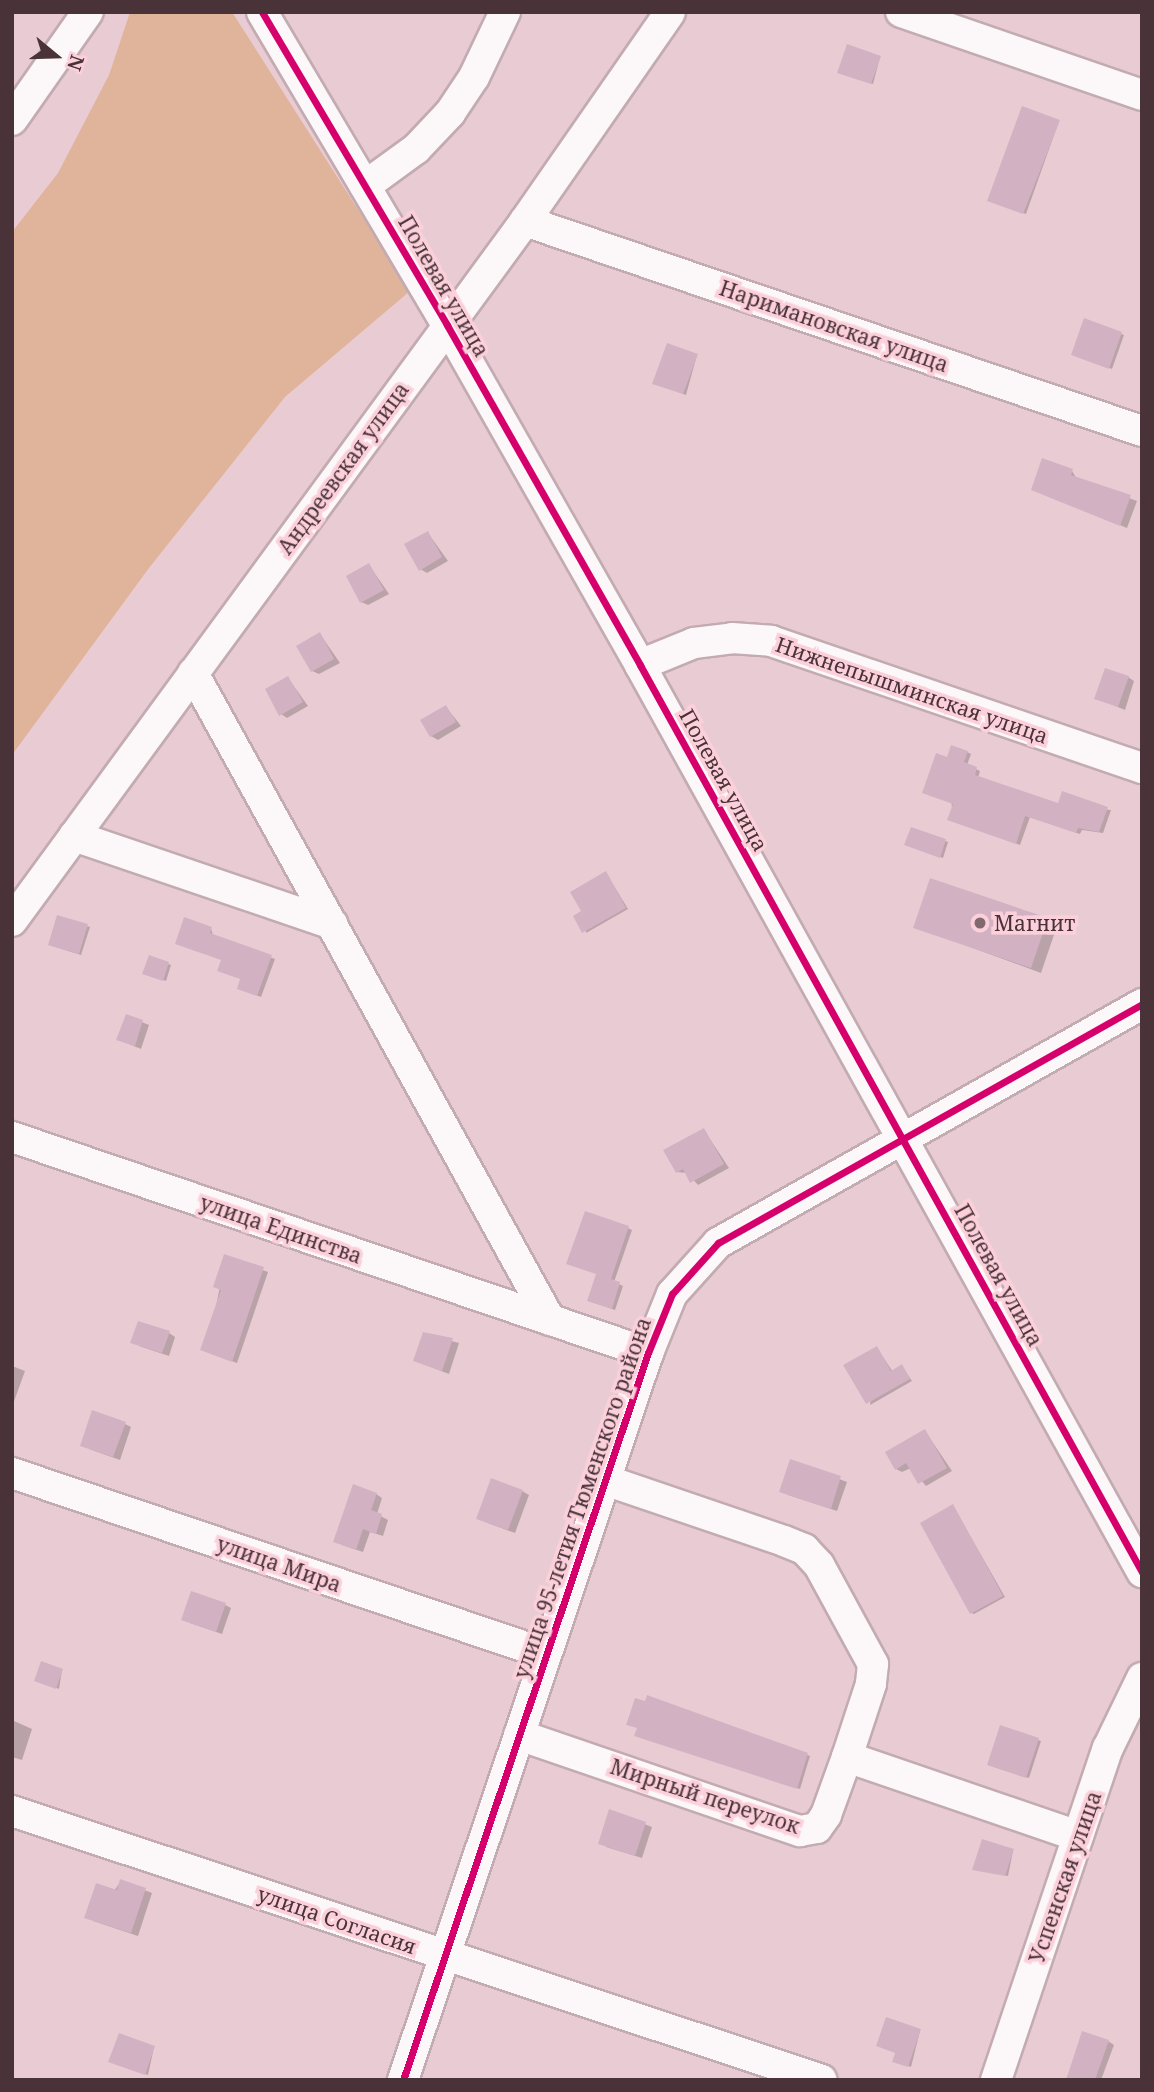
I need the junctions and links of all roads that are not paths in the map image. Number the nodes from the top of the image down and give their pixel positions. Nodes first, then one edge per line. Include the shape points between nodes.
1 (88, 12) edge
2 (262, 12) edge
3 (505, 12) edge
4 (670, 12) edge
5 (901, 12) edge
6 (1142, 95) edge
7 (12, 120) edge
8 (365, 186) junction
9 (525, 220) junction
10 (447, 325) junction
11 (1142, 431) edge
12 (640, 665) junction
13 (193, 673) junction
14 (1142, 768) edge
15 (74, 836) junction
16 (12, 921) edge
17 (331, 924) junction
18 (1142, 1004) edge
19 (903, 1136) junction
20 (12, 1138) edge
21 (550, 1320) junction
22 (648, 1353) junction
23 (12, 1473) edge
24 (605, 1480) junction
25 (1142, 1572) edge
26 (546, 1654) junction
27 (1142, 1678) edge
28 (519, 1735) junction
29 (847, 1757) junction
30 (12, 1811) edge
31 (1078, 1836) junction
32 (444, 1956) junction
33 (403, 2080) edge
34 (822, 2080) edge
35 (996, 2080) edge

1 - 7 street
2 - 8 street, Полевая улица
3 - 8 street via 474,77 450,113 416,149
4 - 9 street, Андреевская улица
5 - 6 street
8 - 10 street, Полевая улица
9 - 10 street, Андреевская улица
9 - 11 street, Наримановская улица
10 - 12 street, Полевая улица
10 - 13 street, Андреевская улица
12 - 14 street, Нижнепышминская улица via 694,643 732,638 771,641
12 - 19 street, Полевая улица
13 - 15 street, Андреевская улица
13 - 17 street
15 - 16 street, Андреевская улица
15 - 17 street
17 - 21 street
18 - 19 street, улица 95-летия Тюменского района
19 - 22 street, улица 95-летия Тюменского района via 718,1242 672,1294
19 - 25 street, Полевая улица
20 - 21 street, улица Единства
21 - 22 street, улица Единства
22 - 24 street, улица 95-летия Тюменского района
23 - 26 street, улица Мира
24 - 26 street, улица 95-летия Тюменского района
24 - 29 street, Мирный переулок via 804,1549 819,1565 873,1664 872,1684
26 - 28 street, улица 95-летия Тюменского района
27 - 31 street, Успенская улица via 1108,1748
28 - 29 street, Мирный переулок via 800,1831 817,1828 826,1815
28 - 32 street, улица 95-летия Тюменского района
29 - 31 street
30 - 32 street, улица Согласия
31 - 35 street, Успенская улица
32 - 33 street, улица 95-летия Тюменского района
32 - 34 street, улица Согласия

